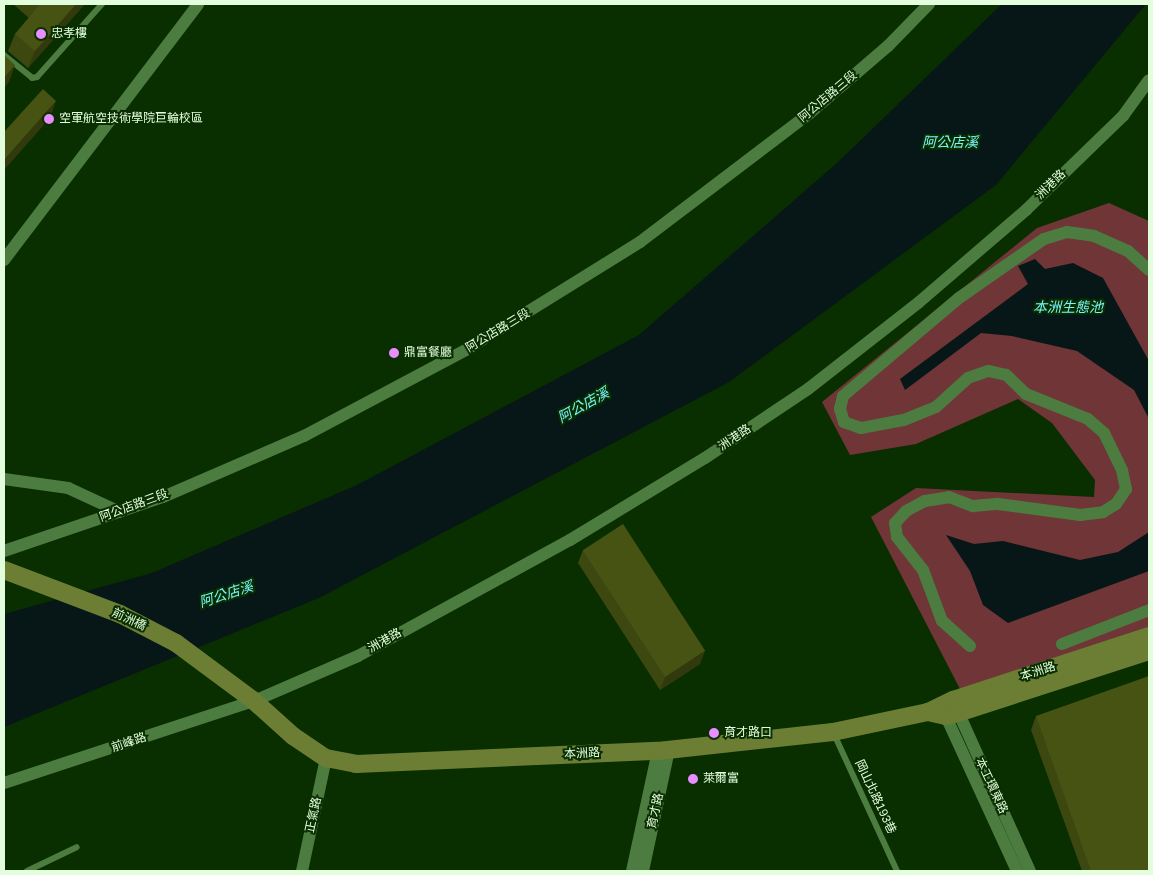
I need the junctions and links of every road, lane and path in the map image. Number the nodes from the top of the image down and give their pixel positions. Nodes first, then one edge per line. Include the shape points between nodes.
1 (102, 4) edge
2 (198, 4) edge
3 (929, 4) edge
4 (4, 54) edge
5 (1149, 80) edge
6 (4, 260) edge
7 (1149, 270) edge
8 (4, 479) edge
9 (120, 512) junction
10 (4, 551) edge
11 (10, 572) edge
12 (1149, 610) edge
13 (1149, 636) edge
14 (1062, 644) dead end
15 (970, 646) dead end
16 (1149, 651) edge
17 (254, 701) junction
18 (945, 709) junction
19 (833, 732) junction
20 (664, 750) junction
21 (326, 758) junction
22 (4, 783) edge
23 (77, 847) dead end
24 (27, 871) edge
25 (302, 871) edge
26 (632, 871) edge
27 (644, 871) edge
28 (897, 871) edge
29 (1017, 871) edge
30 (1030, 871) edge

1 - 4 lane via 37,77 32,78
2 - 6 street
3 - 9 street, 阿公店路三段 via 888,46 810,113 640,242 523,316 411,381 304,436
5 - 17 street, 洲港路 via 1123,116 1026,210 918,303 808,388 704,458 570,540 358,656
7 - 15 street via 1128,251 1094,236 1067,232 1044,238 959,298 843,396 840,409 844,422 862,428 903,420 936,407 968,378 988,371 1006,375 1026,394 1088,419 1104,433 1122,470 1126,489 1116,504 1103,512 1080,515 998,504 973,506 949,497 925,501 906,511 895,523 897,537 923,570 942,621
8 - 9 street via 68,488
9 - 10 street, 阿公店路三段
11 - 17 main road, 前洲橋 via 120,614 176,643
12 - 14 street
13 - 18 main road, 本洲路
16 - 18 main road, 本洲路
17 - 21 main road, 本洲路 via 293,736
17 - 22 street, 前峰路
18 - 19 main road, 本洲路
18 - 29 street, 本工環東路
18 - 30 street, 本工環東路
19 - 20 main road, 本洲路
19 - 28 lane, 岡山北路193巷
20 - 21 main road, 本洲路 via 356,764
20 - 26 street, 育才路
20 - 27 street, 育才路
21 - 25 street, 正氣路
23 - 24 lane

